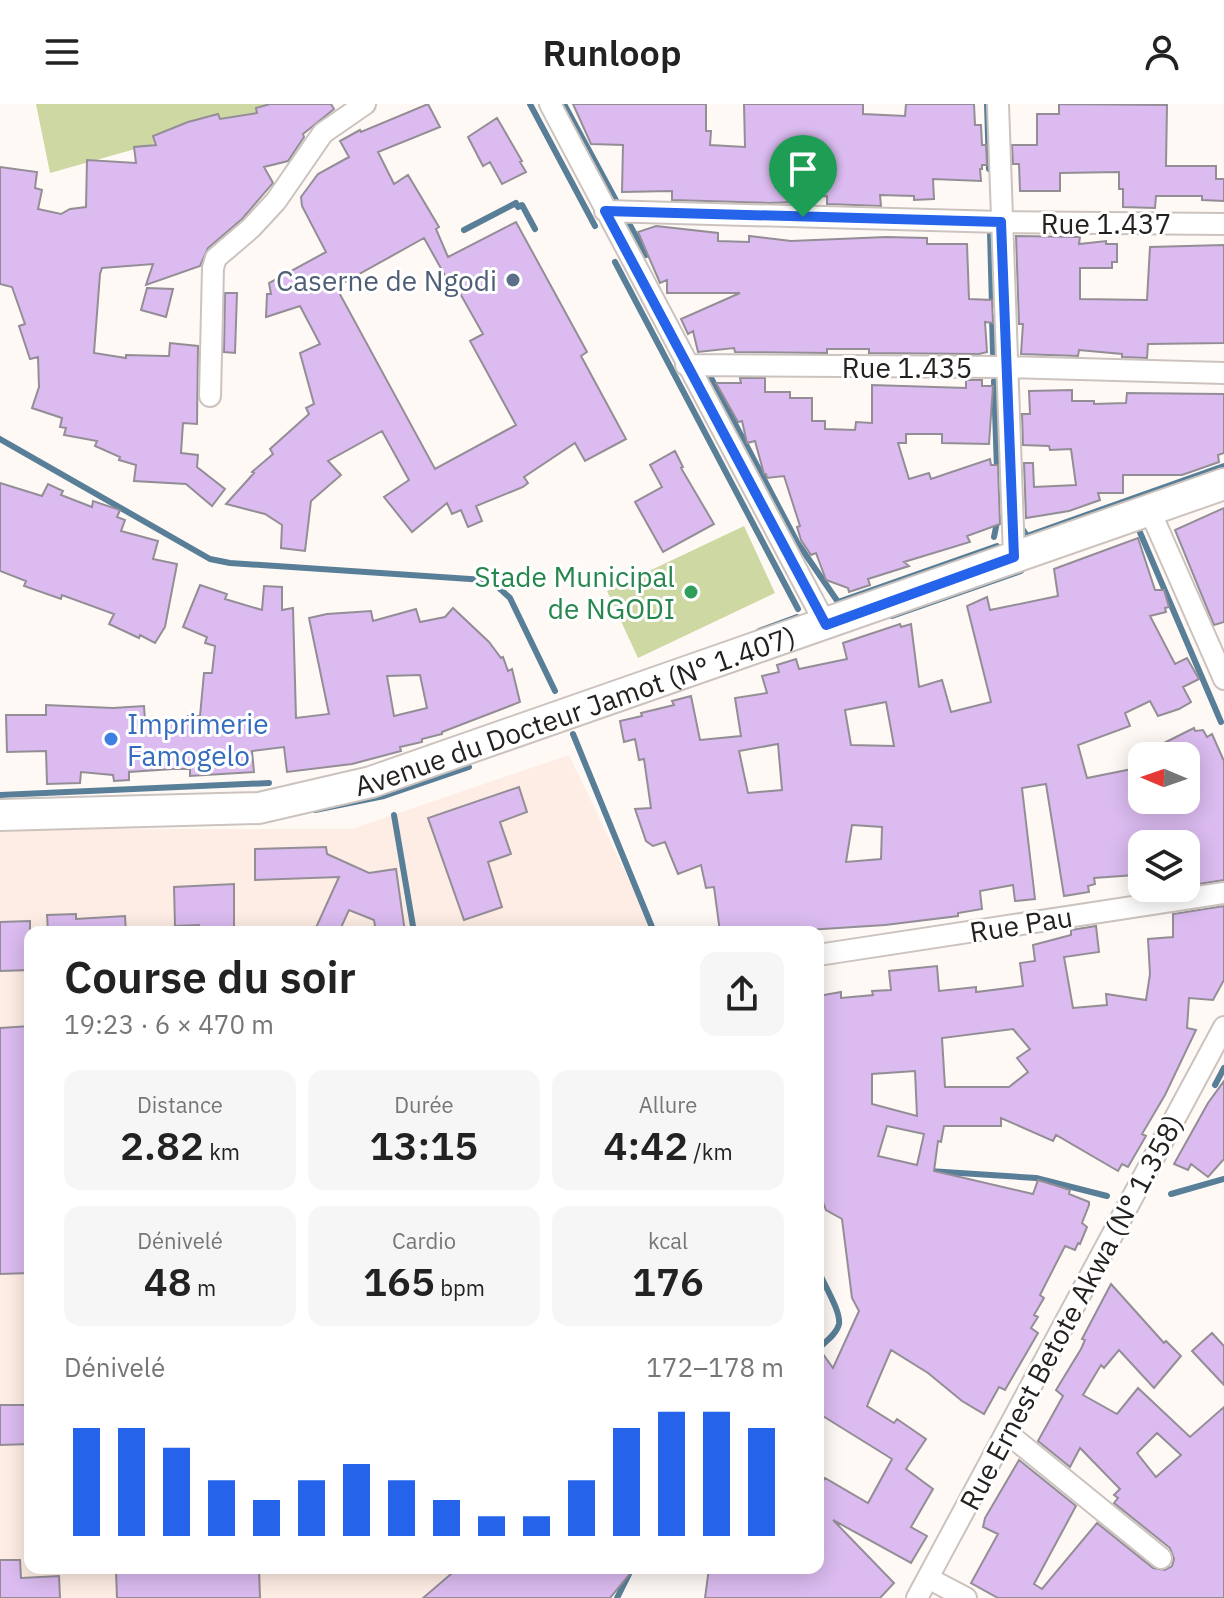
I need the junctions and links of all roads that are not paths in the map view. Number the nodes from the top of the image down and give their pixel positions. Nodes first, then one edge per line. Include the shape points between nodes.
1 (365, 104) edge
2 (550, 104) edge
3 (998, 104) edge
4 (605, 211) junction
5 (1001, 222) junction
6 (1224, 224) edge
7 (686, 365) junction
8 (1007, 367) junction
9 (1224, 373) edge
10 (210, 396) dead end
11 (1224, 484) edge
12 (1150, 511) junction
13 (1014, 557) junction
14 (826, 625) junction
15 (1224, 679) edge
16 (0, 815) edge
17 (1224, 893) edge
18 (824, 954) edge
19 (1224, 1027) edge
20 (1006, 1432) junction
21 (1161, 1558) dead end
22 (928, 1578) junction
23 (917, 1598) edge
24 (966, 1598) edge

1 - 10 street via 323,133 276,201 216,258
2 - 4 street
3 - 5 street
4 - 5 street, Rue 1.437
4 - 7 street
5 - 6 street, Rue 1.437
5 - 8 street
7 - 8 street, Rue 1.435
7 - 14 street
8 - 9 street, Rue 1.435
8 - 13 street
11 - 12 main road, Avenue du Docteur Jamot (N° 1.407)
12 - 13 main road, Avenue du Docteur Jamot (N° 1.407)
12 - 15 street
13 - 14 main road, Avenue du Docteur Jamot (N° 1.407)
14 - 16 main road, Avenue du Docteur Jamot (N° 1.407) via 371,782 259,808
17 - 18 street, Rue Pau
19 - 20 street, Rue Ernest Betote Akwa (N° 1.358)
20 - 21 street
20 - 22 street, Rue Ernest Betote Akwa (N° 1.358)
22 - 23 street, Rue Ernest Betote Akwa (N° 1.358)
22 - 24 street

